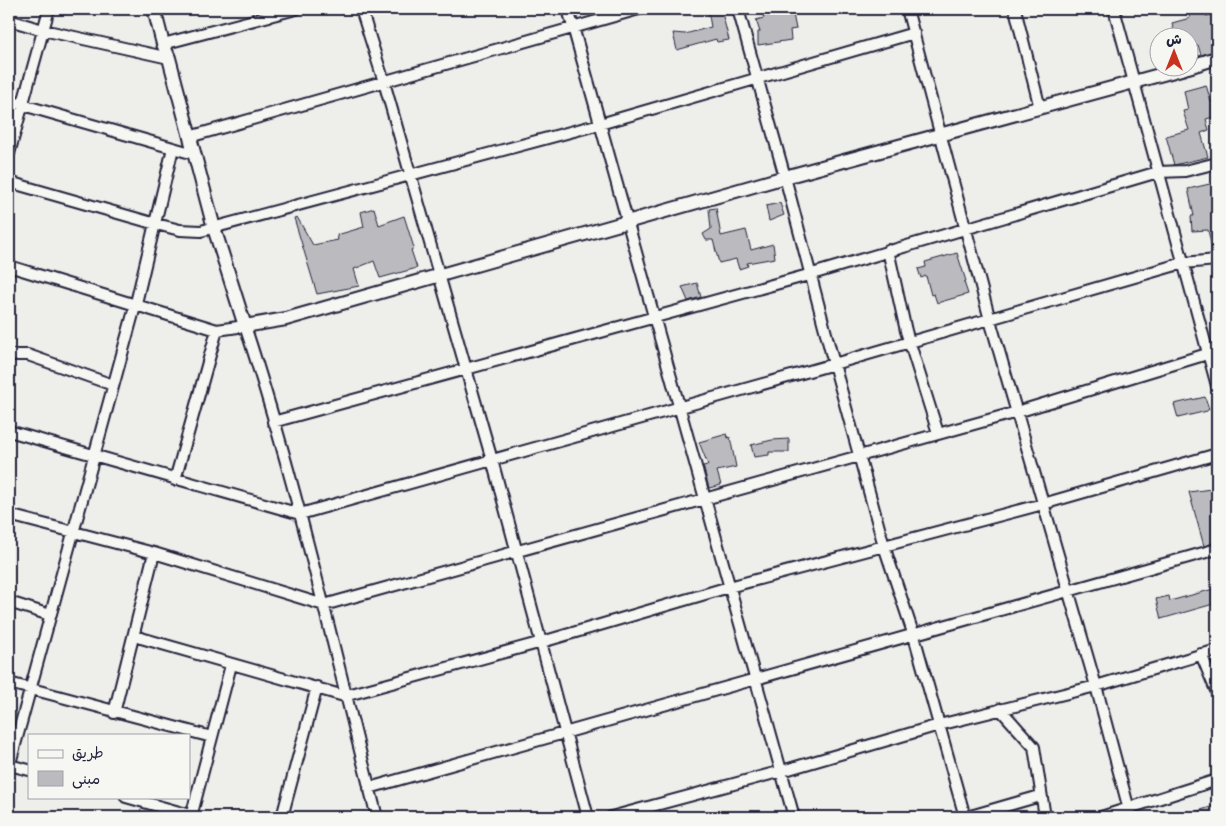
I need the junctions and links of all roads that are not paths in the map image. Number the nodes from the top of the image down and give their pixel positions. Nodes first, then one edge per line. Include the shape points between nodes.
1 (49, 9) edge
2 (154, 9) edge
3 (296, 9) edge
4 (361, 9) edge
5 (568, 9) edge
6 (639, 9) edge
7 (738, 9) edge
8 (907, 9) edge
9 (1014, 9) edge
10 (1114, 9) edge
11 (9, 20) edge
12 (574, 28) junction
13 (43, 30) junction
14 (914, 33) junction
15 (163, 44) junction
16 (169, 58) junction
17 (1217, 58) edge
18 (1198, 64) edge
19 (1148, 78) edge
20 (757, 80) junction
21 (384, 82) junction
22 (1134, 82) junction
23 (9, 102) edge
24 (22, 105) junction
25 (1040, 108) junction
26 (600, 124) junction
27 (942, 134) junction
28 (189, 137) junction
29 (173, 148) junction
30 (9, 154) edge
31 (194, 154) junction
32 (1217, 163) edge
33 (1158, 172) junction
34 (410, 174) junction
35 (786, 177) junction
36 (9, 182) edge
37 (628, 222) junction
38 (156, 224) junction
39 (966, 226) junction
40 (214, 228) junction
41 (888, 250) junction
42 (1217, 260) edge
43 (1183, 263) junction
44 (9, 266) edge
45 (812, 274) junction
46 (438, 275) junction
47 (136, 303) junction
48 (654, 318) junction
49 (990, 320) junction
50 (245, 326) junction
51 (217, 330) junction
52 (910, 343) junction
53 (1213, 352) edge
54 (9, 354) edge
55 (834, 364) junction
56 (466, 368) junction
57 (113, 385) junction
58 (1217, 386) edge
59 (680, 407) junction
60 (1017, 412) junction
61 (273, 422) junction
62 (9, 431) edge
63 (938, 433) junction
64 (859, 454) junction
65 (1217, 454) edge
66 (94, 456) junction
67 (492, 460) junction
68 (175, 480) junction
69 (704, 498) junction
70 (1043, 504) junction
71 (300, 514) junction
72 (9, 515) edge
73 (74, 532) junction
74 (884, 546) junction
75 (1217, 549) edge
76 (515, 551) junction
77 (154, 553) junction
78 (729, 587) junction
79 (1068, 592) junction
80 (9, 602) edge
81 (324, 605) junction
82 (50, 615) junction
83 (134, 636) junction
84 (914, 636) junction
85 (542, 642) junction
86 (1217, 650) edge
87 (1201, 654) junction
88 (231, 665) junction
89 (756, 679) junction
90 (9, 683) edge
91 (1096, 686) junction
92 (316, 687) junction
93 (30, 689) junction
94 (1217, 693) edge
95 (344, 696) junction
96 (1000, 709) junction
97 (114, 713) junction
98 (939, 725) junction
99 (566, 733) junction
100 (212, 737) junction
101 (9, 766) edge
102 (28, 770) edge
103 (782, 771) junction
104 (1217, 780) edge
105 (369, 788) junction
106 (1040, 796) junction
107 (129, 798) edge
108 (1130, 813) edge
109 (194, 817) edge
110 (282, 817) edge
111 (377, 817) edge
112 (588, 817) edge
113 (611, 817) edge
114 (794, 817) edge
115 (966, 817) edge
116 (1045, 817) edge
117 (1101, 817) edge

1 - 13 street
2 - 15 street
3 - 15 street
4 - 21 street
5 - 12 street
6 - 12 street
7 - 20 street
8 - 14 street
9 - 25 street
10 - 22 street
11 - 13 street
12 - 21 street
12 - 26 street
13 - 16 street
13 - 24 street
14 - 20 street
14 - 27 street
15 - 16 street
16 - 28 street
17 - 18 street
19 - 22 street
20 - 26 street
20 - 35 street
21 - 28 street
21 - 34 street
22 - 25 street
22 - 33 street
23 - 24 street
24 - 29 street
24 - 30 street
25 - 27 street
26 - 34 street
26 - 37 street
27 - 35 street
27 - 39 street
28 - 31 street
29 - 31 street
29 - 38 street
31 - 40 street
32 - 33 street via 1185,171
33 - 39 street
33 - 43 street
34 - 40 street
34 - 46 street
35 - 37 street
35 - 45 street
36 - 38 street
37 - 46 street
37 - 48 street
38 - 40 street via 190,231
38 - 47 street
39 - 41 street
39 - 49 street
40 - 50 street
41 - 45 street
41 - 52 street
42 - 43 street
43 - 49 street
43 - 53 street
44 - 47 street
45 - 48 street
45 - 55 street
46 - 50 street via 286,319
46 - 56 street
47 - 51 street
47 - 57 street
48 - 56 street
48 - 59 street
49 - 52 street
49 - 60 street
50 - 51 street
50 - 61 street
51 - 68 street
52 - 55 street
52 - 63 street
53 - 58 street
53 - 60 street
54 - 57 street via 38,358
55 - 59 street
55 - 64 street
56 - 61 street
56 - 67 street
57 - 66 street
59 - 67 street
59 - 69 street
60 - 63 street
60 - 70 street
61 - 71 street
62 - 66 street
63 - 64 street
64 - 69 street
64 - 74 street
65 - 70 street
66 - 68 street
66 - 73 street
67 - 71 street
67 - 76 street
68 - 71 street
69 - 76 street
69 - 78 street
70 - 74 street
70 - 79 street
71 - 81 street
72 - 73 street
73 - 77 street
73 - 82 street
74 - 78 street
74 - 84 street
75 - 79 street
76 - 81 street
76 - 85 street
77 - 81 street
77 - 83 street
78 - 85 street
78 - 89 street
79 - 84 street
79 - 91 street
80 - 82 street
81 - 95 street
82 - 93 street
83 - 88 street
83 - 97 street
84 - 89 street
84 - 98 street
85 - 95 street
85 - 99 street
86 - 87 street
87 - 91 street
87 - 94 street
88 - 92 street
88 - 100 street
89 - 99 street
89 - 103 street
90 - 93 street
91 - 96 street
91 - 108 street
92 - 95 street
92 - 110 street
93 - 97 street
93 - 101 street
95 - 105 street
96 - 98 street
96 - 106 street via 1034,747
97 - 100 street
98 - 103 street
98 - 115 street
99 - 105 street
99 - 112 street
100 - 109 street
101 - 102 street
103 - 113 street
103 - 114 street
104 - 108 street
105 - 111 street
106 - 115 street
106 - 116 street
107 - 109 street
108 - 117 street

